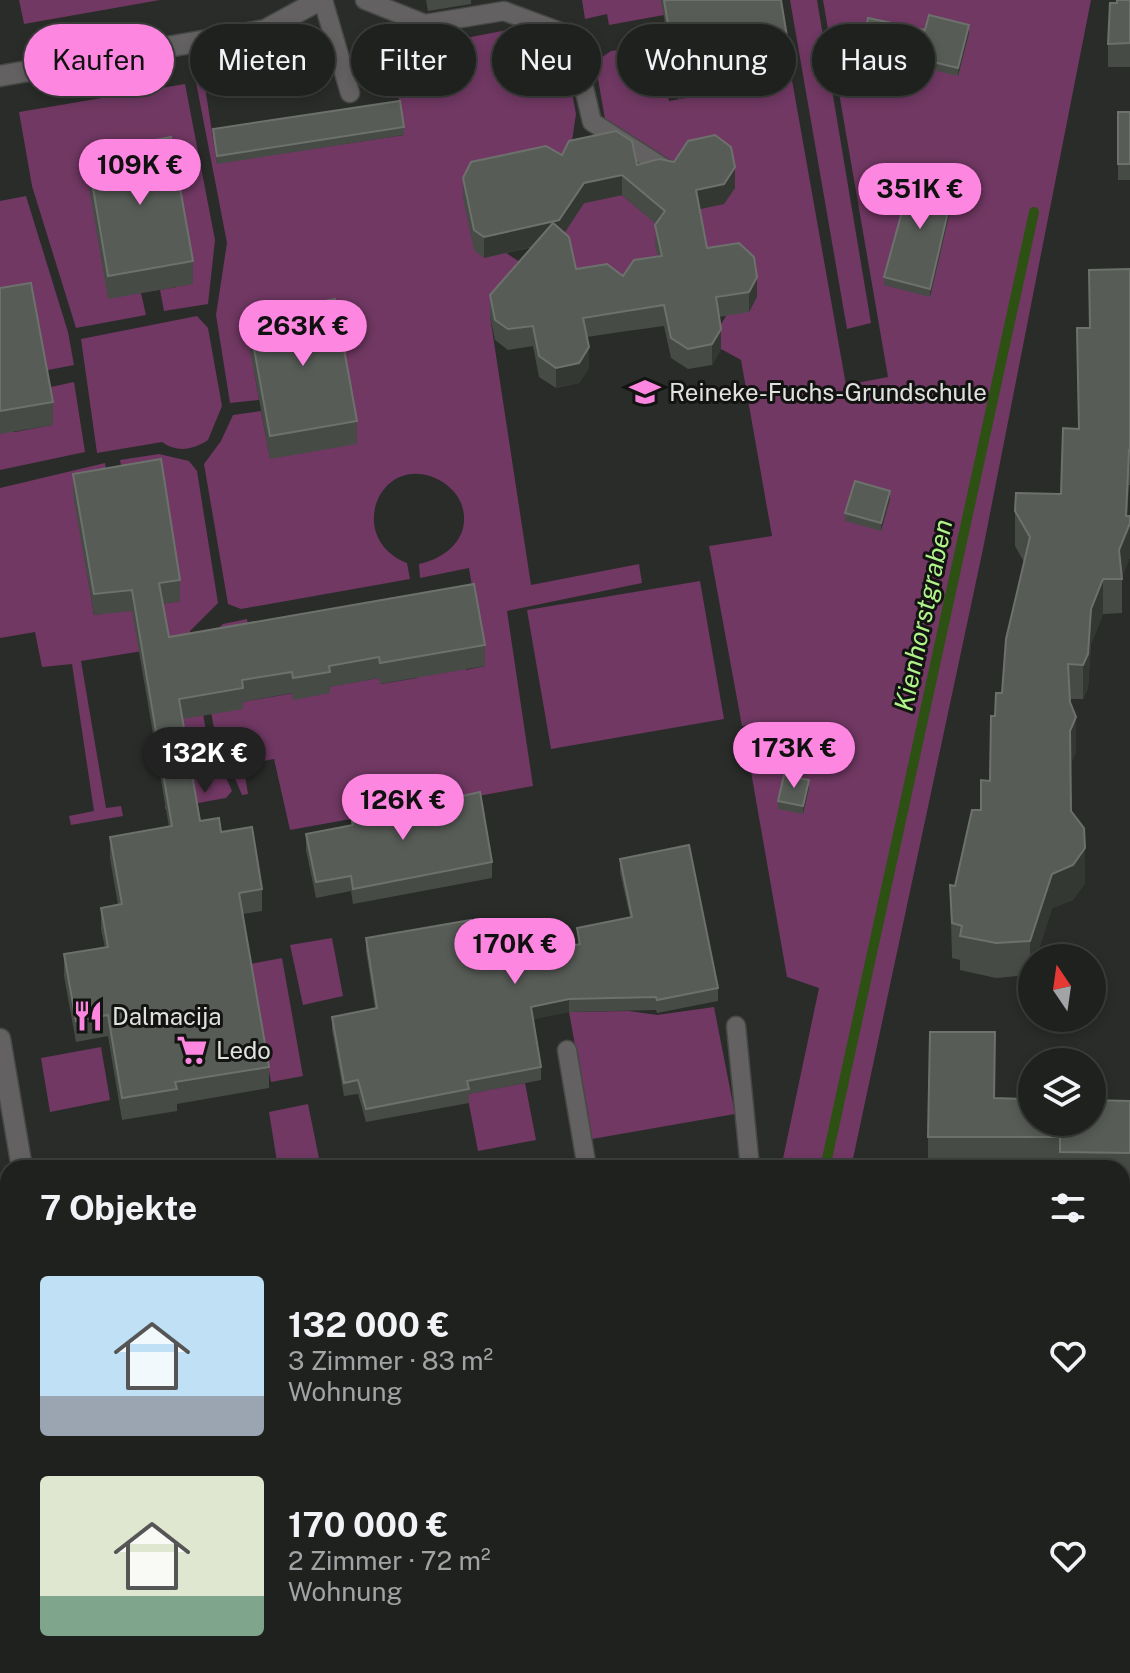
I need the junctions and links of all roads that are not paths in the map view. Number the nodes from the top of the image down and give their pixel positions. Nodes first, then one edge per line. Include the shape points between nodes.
1 (322, 0) edge
2 (365, 0) edge
3 (0, 76) edge
4 (350, 93) dead end
5 (669, 171) edge
6 (736, 1026) dead end
7 (0, 1039) edge
8 (567, 1050) dead end
9 (21, 1160) edge
10 (586, 1160) edge
11 (749, 1160) edge

1 - 3 street via 265,30
1 - 4 lane
2 - 5 lane via 425,24 504,11 558,31 574,45 592,122
6 - 11 lane
7 - 9 street
8 - 10 lane

